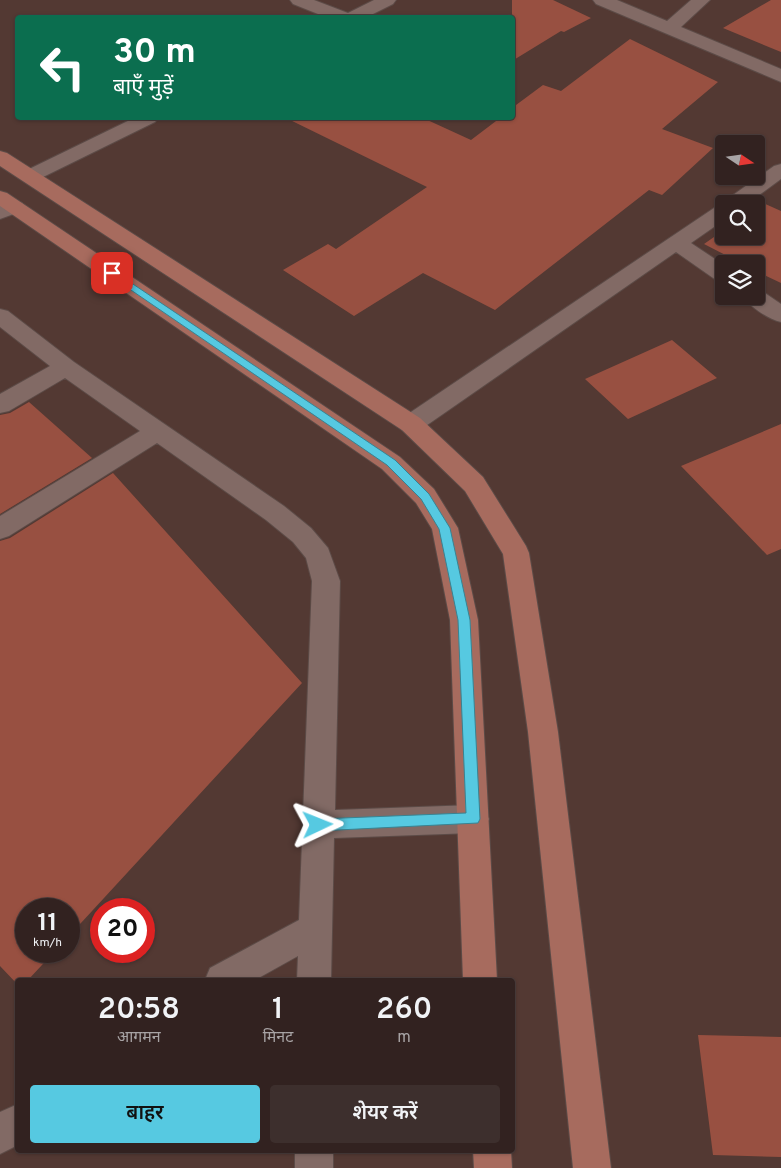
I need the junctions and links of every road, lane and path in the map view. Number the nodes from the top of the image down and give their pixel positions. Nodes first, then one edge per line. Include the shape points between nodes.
1 (299, 0) edge
2 (387, 0) edge
3 (602, 0) edge
4 (701, 0) edge
5 (337, 15) edge
6 (357, 15) edge
7 (669, 28) junction
8 (781, 76) edge
9 (144, 120) edge
10 (0, 157) edge
11 (781, 170) edge
12 (30, 176) junction
13 (746, 195) edge
14 (5, 206) edge
15 (715, 216) edge
16 (677, 243) junction
17 (715, 269) edge
18 (765, 304) edge
19 (781, 315) edge
20 (0, 316) edge
21 (66, 367) junction
22 (0, 405) edge
23 (410, 424) junction
24 (158, 431) junction
25 (0, 529) edge
26 (473, 819) junction
27 (318, 825) junction
28 (315, 929) junction
29 (226, 978) edge
30 (314, 978) edge
31 (480, 978) edge
32 (15, 1124) edge
33 (0, 1135) edge
34 (314, 1153) edge
35 (492, 1153) edge
36 (314, 1168) edge
37 (493, 1168) edge
38 (592, 1168) edge

1 - 5 street
2 - 6 street
3 - 7 street
4 - 7 street
7 - 8 street
9 - 12 street
10 - 12 main road
11 - 13 street
12 - 23 main road
14 - 26 main road via 391,463 425,496 445,528 464,620
15 - 16 street
16 - 17 street
16 - 23 street
18 - 19 street
20 - 21 street
21 - 22 street
21 - 24 street
23 - 38 main road via 474,484 516,552 542,732
24 - 25 street
24 - 27 street via 275,512 318,555 326,581
26 - 27 street
26 - 31 main road
27 - 28 street
28 - 29 street
28 - 30 street
32 - 33 street
34 - 36 street
35 - 37 main road

